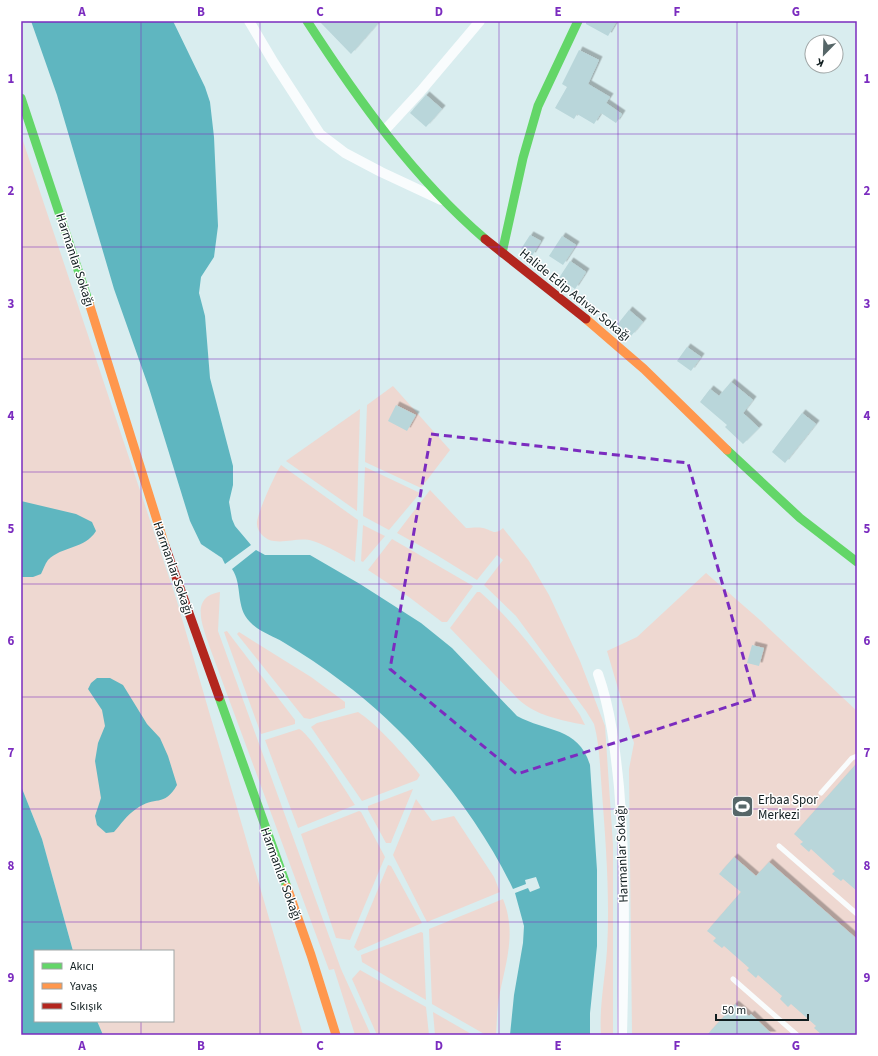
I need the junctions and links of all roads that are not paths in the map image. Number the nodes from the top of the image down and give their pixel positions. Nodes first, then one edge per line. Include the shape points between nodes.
1 (249, 21) edge
2 (307, 21) edge
3 (480, 21) edge
4 (578, 21) edge
5 (21, 98) edge
6 (385, 130) junction
7 (448, 202) junction
8 (502, 253) junction
9 (857, 562) edge
10 (598, 674) dead end
11 (857, 756) edge
12 (821, 793) dead end
13 (779, 846) dead end
14 (857, 914) edge
15 (733, 979) dead end
16 (336, 1035) edge
17 (622, 1035) edge
18 (797, 1035) edge

1 - 7 street via 320,134 345,153
2 - 6 street, Halide Edip Adıvar Sokağı via 341,72
3 - 6 street
4 - 8 street via 538,106 523,158
5 - 16 street, Harmanlar Sokağı via 89,302 166,550 311,955
6 - 7 street, Halide Edip Adıvar Sokağı via 414,167
7 - 8 street, Halide Edip Adıvar Sokağı
8 - 9 street, Halide Edip Adıvar Sokağı via 644,368 814,530
10 - 17 street, Harmanlar Sokağı via 613,729 621,816 624,889
11 - 12 lane via 852,758
13 - 14 lane
15 - 18 lane

